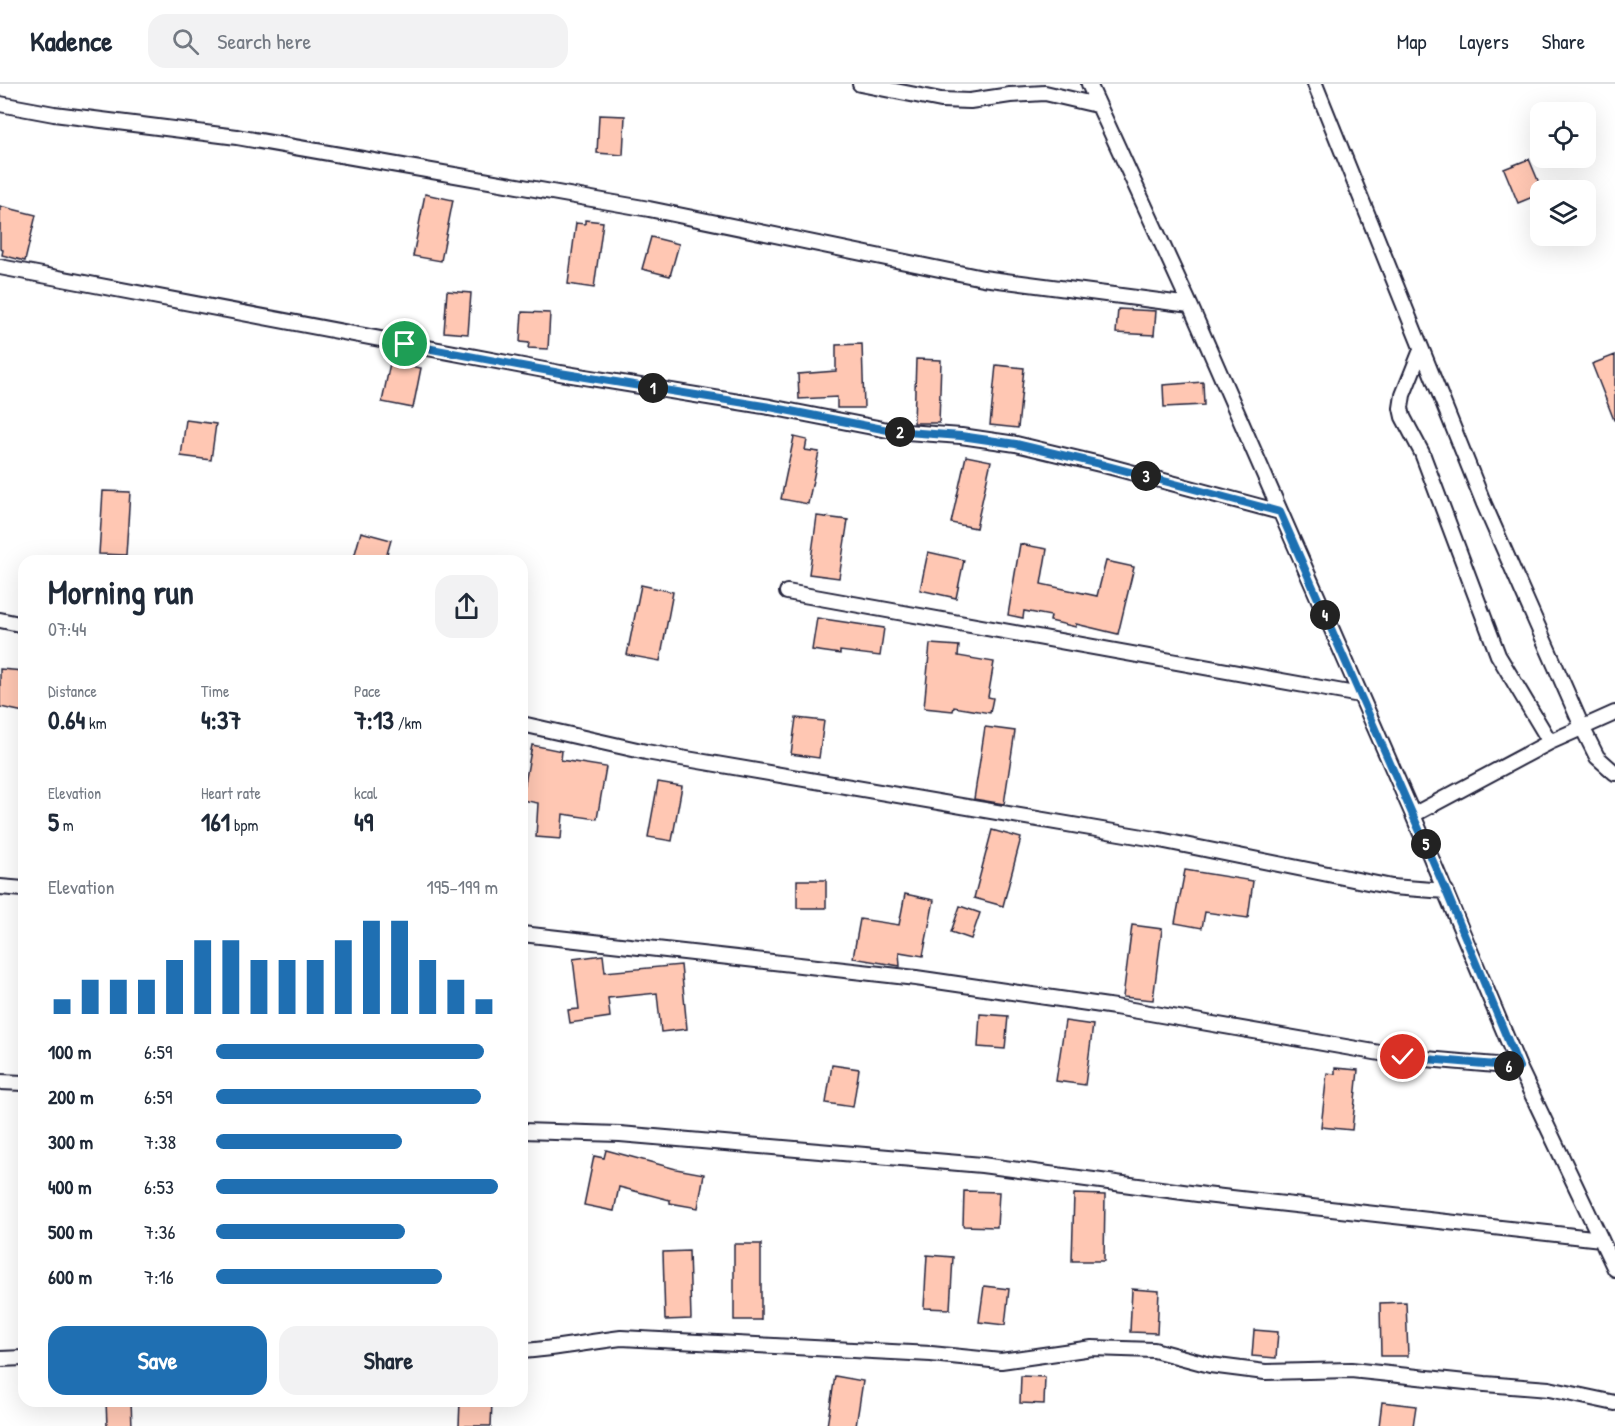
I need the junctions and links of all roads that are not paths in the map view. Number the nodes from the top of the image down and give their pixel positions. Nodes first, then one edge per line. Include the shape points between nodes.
1 (860, 84) edge
2 (1089, 84) edge
3 (1315, 84) edge
4 (0, 104) edge
5 (1097, 105) junction
6 (0, 267) edge
7 (1190, 305) junction
8 (1421, 350) junction
9 (1280, 512) junction
10 (787, 592) dead end
11 (0, 620) edge
12 (18, 624) edge
13 (1360, 695) junction
14 (1615, 713) edge
15 (528, 725) edge
16 (1583, 729) junction
17 (1550, 742) junction
18 (1615, 773) edge
19 (1413, 814) junction
20 (0, 887) edge
21 (18, 888) edge
22 (1446, 891) junction
23 (528, 935) edge
24 (1519, 1067) junction
25 (0, 1082) edge
26 (18, 1083) edge
27 (528, 1131) edge
28 (1600, 1239) junction
29 (1615, 1269) edge
30 (528, 1351) edge
31 (18, 1358) edge
32 (0, 1359) edge
33 (1615, 1403) edge

1 - 5 street via 940,100 1045,93
2 - 5 street
3 - 8 street
4 - 7 street via 237,137 637,207 983,278
5 - 7 street
6 - 9 street via 549,371 893,431 1016,444
7 - 9 street
8 - 16 street
8 - 17 street via 1403,395 1403,417 1422,453 1498,655
9 - 13 street
10 - 13 street
11 - 12 street
13 - 19 street
14 - 16 street
15 - 22 street via 646,752 1155,839 1392,887
16 - 17 street
16 - 18 street via 1597,757
17 - 19 street
19 - 22 street
20 - 21 street
22 - 24 street
23 - 24 street via 916,978 1115,1007 1403,1057
24 - 28 street
25 - 26 street
27 - 28 street via 620,1134 982,1165
28 - 29 street
30 - 33 street via 621,1338 1001,1361 1092,1348 1154,1350 1210,1365 1265,1372 1351,1370 1549,1389
31 - 32 street

